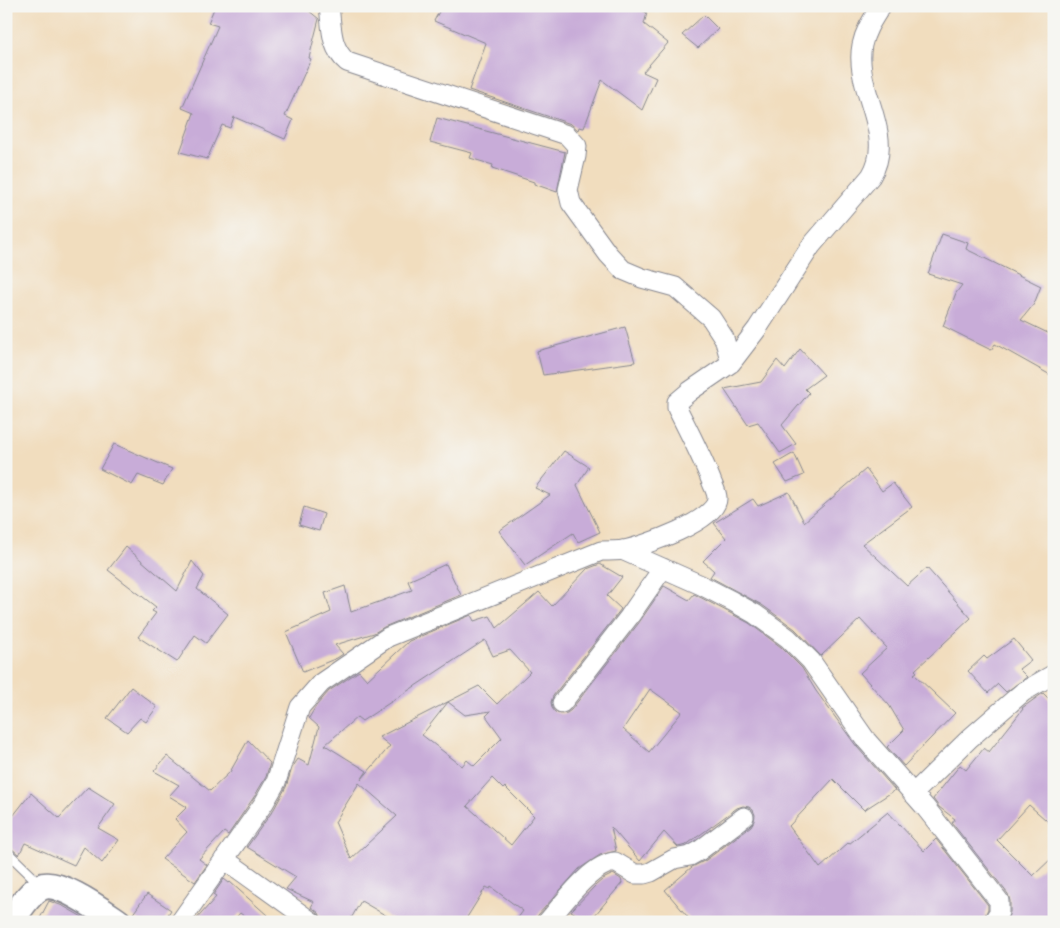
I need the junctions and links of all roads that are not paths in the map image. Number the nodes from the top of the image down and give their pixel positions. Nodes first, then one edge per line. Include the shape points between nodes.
1 (329, 6) edge
2 (881, 6) edge
3 (731, 363) junction
4 (622, 550) junction
5 (663, 568) junction
6 (1054, 674) edge
7 (562, 704) dead end
8 (913, 794) junction
9 (744, 817) dead end
10 (6, 851) edge
11 (224, 859) junction
12 (42, 886) junction
13 (10, 922) edge
14 (118, 922) edge
15 (180, 922) edge
16 (312, 922) edge
17 (547, 922) edge
18 (993, 922) edge

1 - 3 street via 334,45 347,62 572,139 578,146 568,190 571,203 623,270 675,287 711,318 724,338
2 - 3 street via 866,31 861,60 862,77 881,140 877,166 811,246 758,329
3 - 4 street via 681,397 677,405 715,491 715,506 703,518 652,542
4 - 5 street
4 - 11 street via 601,551 388,637 321,683 300,707 276,782
5 - 7 street
5 - 8 street via 755,614 788,638 811,661 866,740
6 - 8 street via 1023,692
8 - 18 street via 999,901 999,912
9 - 17 street via 699,851 644,874 636,874 615,862 602,865
10 - 12 lane
11 - 15 street
11 - 16 street
12 - 13 street
12 - 14 street via 60,888

